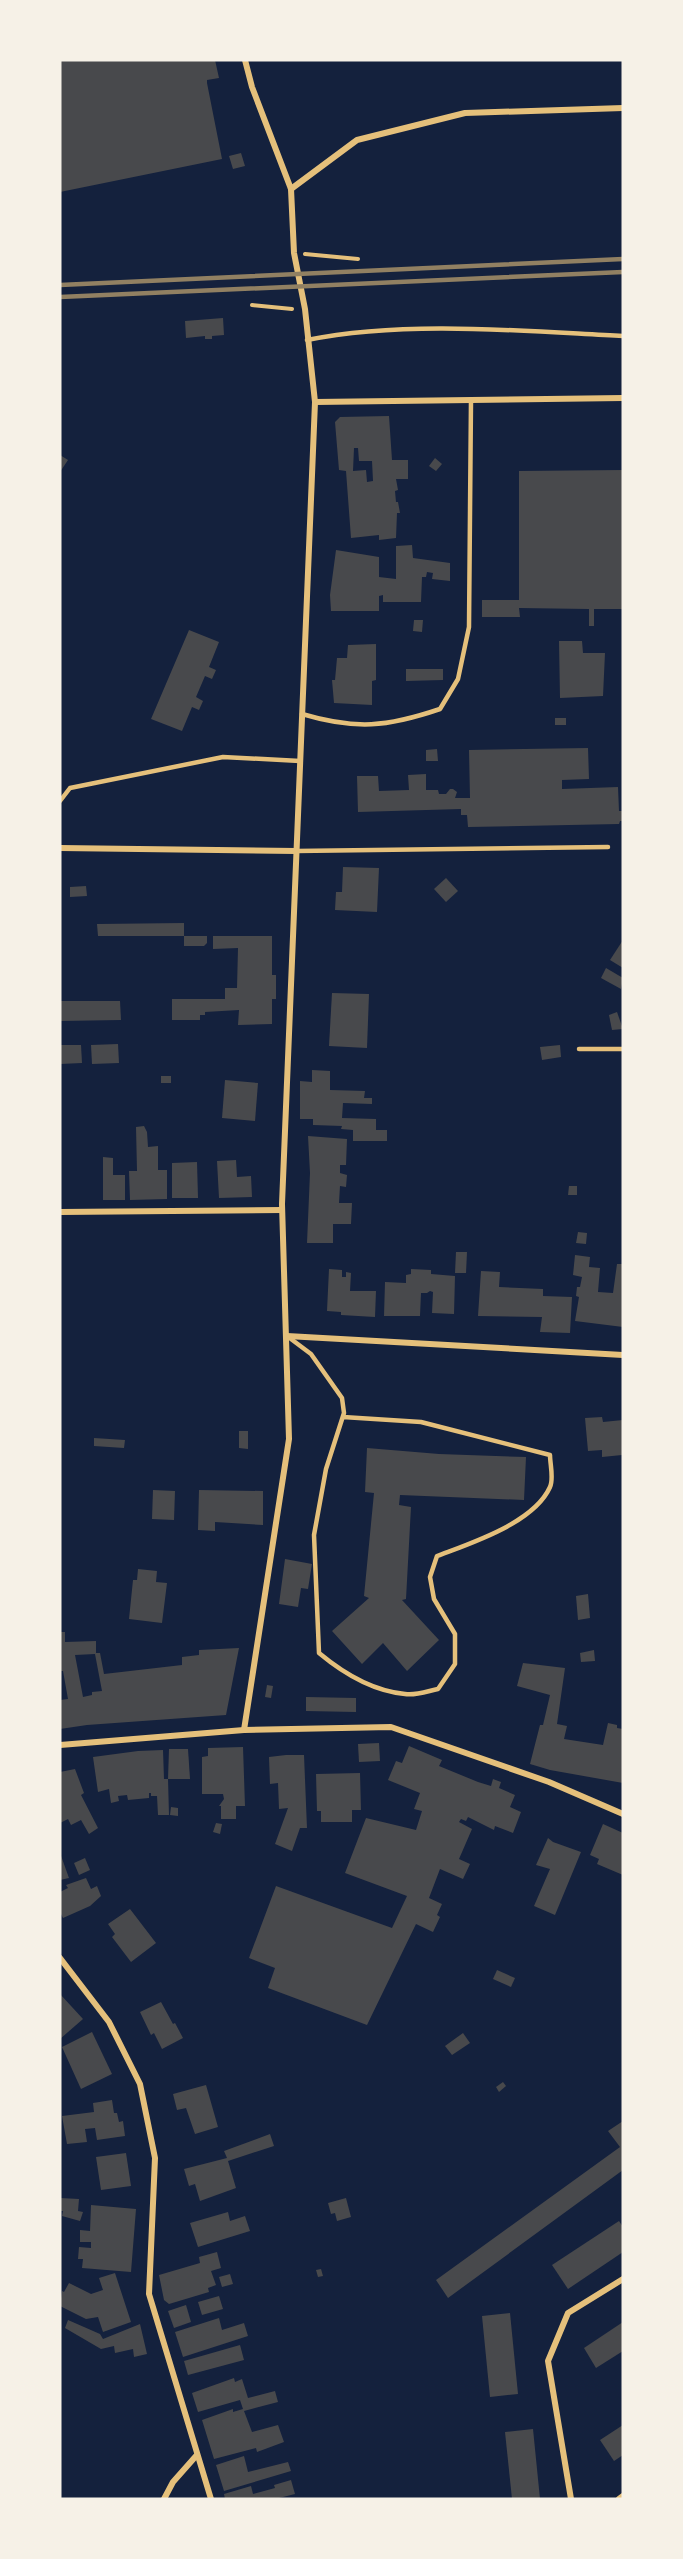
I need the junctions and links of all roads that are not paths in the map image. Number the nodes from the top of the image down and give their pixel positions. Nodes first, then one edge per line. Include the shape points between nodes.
1 (244, 60) edge
2 (623, 108) edge
3 (291, 189) junction
4 (623, 336) edge
5 (307, 340) junction
6 (623, 398) edge
7 (471, 400) junction
8 (315, 402) junction
9 (302, 714) junction
10 (300, 761) junction
11 (60, 801) edge
12 (608, 847) dead end
13 (60, 848) edge
14 (296, 851) junction
15 (579, 1049) dead end
16 (623, 1049) edge
17 (282, 1210) junction
18 (60, 1212) edge
19 (287, 1336) junction
20 (623, 1355) edge
21 (343, 1417) junction
22 (244, 1730) junction
23 (60, 1746) edge
24 (623, 1814) edge
25 (60, 1958) edge
26 (623, 2279) edge
27 (196, 2457) junction
28 (623, 2496) edge
29 (164, 2499) edge
30 (211, 2499) edge
31 (571, 2499) edge
32 (619, 2499) edge

1 - 3 street
2 - 3 street via 465,113 357,140
3 - 5 street via 294,253
4 - 5 lane via 478,329 343,332
5 - 8 street
6 - 7 street
7 - 8 street
7 - 9 lane via 469,627 458,678 440,709 402,722 354,725
8 - 9 street
9 - 10 street
10 - 11 lane via 223,758 70,788
10 - 14 street
12 - 14 lane
13 - 14 street
14 - 17 street
15 - 16 lane
17 - 18 street
17 - 19 street
19 - 20 street
19 - 21 lane via 311,1354 342,1398
19 - 22 street via 289,1439
21 - 21 lane via 326,1469 314,1535 319,1653 353,1678 406,1695 438,1689 455,1664 455,1634 434,1599 430,1577 437,1556 486,1537 535,1509 551,1486 550,1455 422,1422
22 - 23 street
22 - 24 street via 392,1727 549,1782
25 - 27 street via 109,2022 140,2084 155,2158 149,2294
26 - 31 street via 568,2313 548,2361
27 - 29 street via 172,2482
27 - 30 street
28 - 32 street

